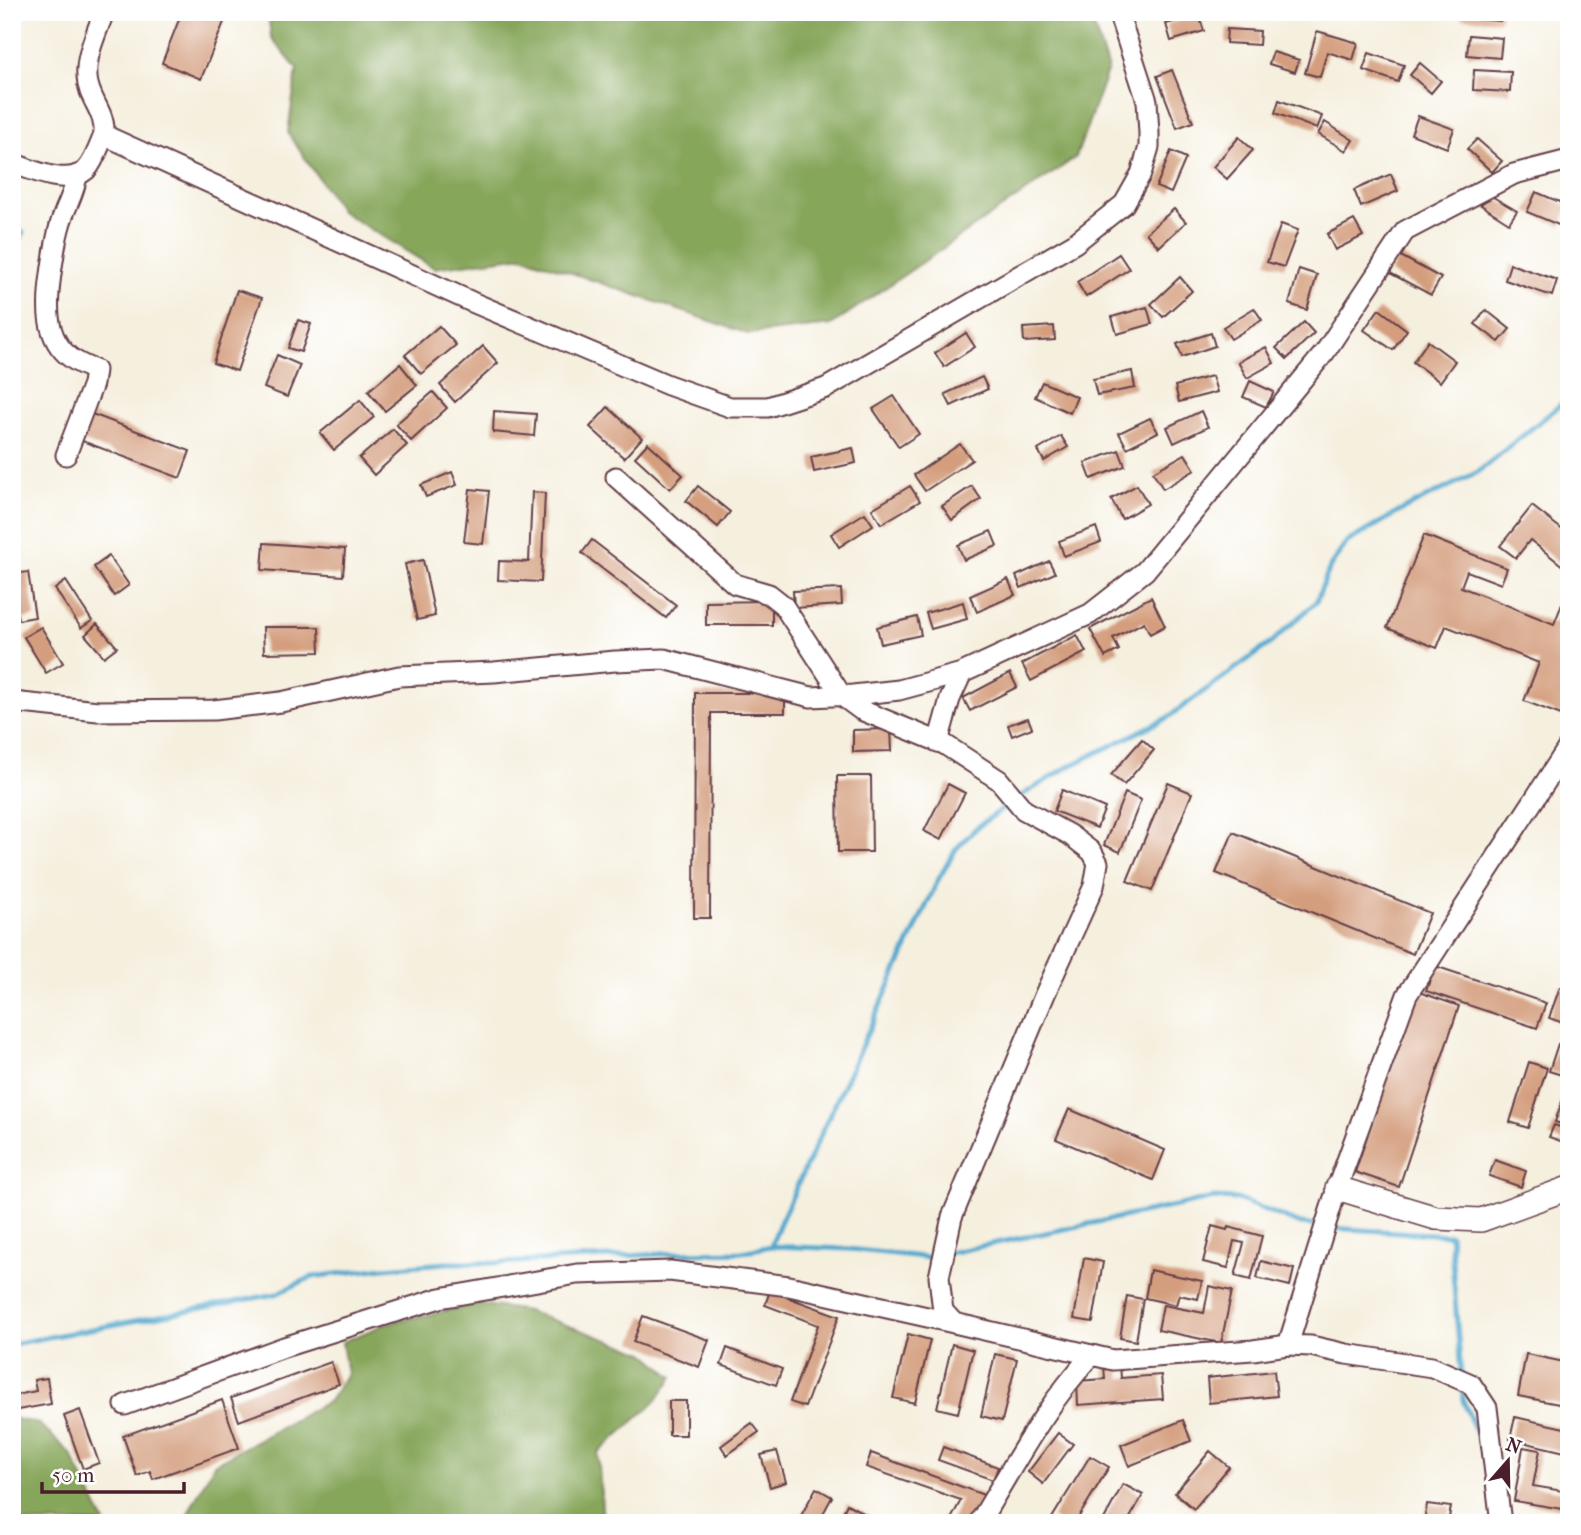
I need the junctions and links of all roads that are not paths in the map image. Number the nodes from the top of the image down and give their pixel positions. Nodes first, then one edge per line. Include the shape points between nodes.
1 (104, 12) edge
2 (1118, 12) edge
3 (104, 135) junction
4 (1569, 160) edge
5 (12, 163) edge
6 (77, 175) junction
7 (66, 455) dead end
8 (616, 477) dead end
9 (962, 673) junction
10 (842, 696) junction
11 (12, 702) edge
12 (938, 742) junction
13 (1569, 746) edge
14 (1337, 1188) junction
15 (1569, 1188) edge
16 (954, 1323) junction
17 (1288, 1345) junction
18 (1092, 1355) junction
19 (125, 1405) dead end
20 (1501, 1518) edge
21 (979, 1523) edge
22 (1518, 1523) edge

1 - 3 street via 87,78 105,121
2 - 3 street via 1147,101 1149,133 1141,174 1125,204 1075,243 826,388 768,407 730,407 657,380
3 - 6 street via 88,169
4 - 9 street via 1514,174 1405,231 1325,352 1145,571 1090,614
5 - 6 street via 65,178
6 - 7 street via 54,250 47,302 50,326 59,344 70,358 95,370
8 - 10 street via 735,584 769,594 783,605
9 - 10 street via 899,690
9 - 12 street
10 - 11 street via 811,697 664,659 399,676 281,702 214,710 98,711
10 - 12 street via 861,710
12 - 16 street via 999,780 1024,810 1070,835 1092,852 1098,863 1094,886 952,1217 939,1277 943,1311
13 - 14 street via 1406,995
14 - 15 street via 1436,1218 1480,1220
14 - 17 street
16 - 18 street
16 - 19 street via 776,1284 670,1271 577,1274 440,1298 284,1347
17 - 18 street via 1148,1359
17 - 20 street via 1432,1367 1471,1384 1487,1408
18 - 21 street via 1036,1428
20 - 22 street

